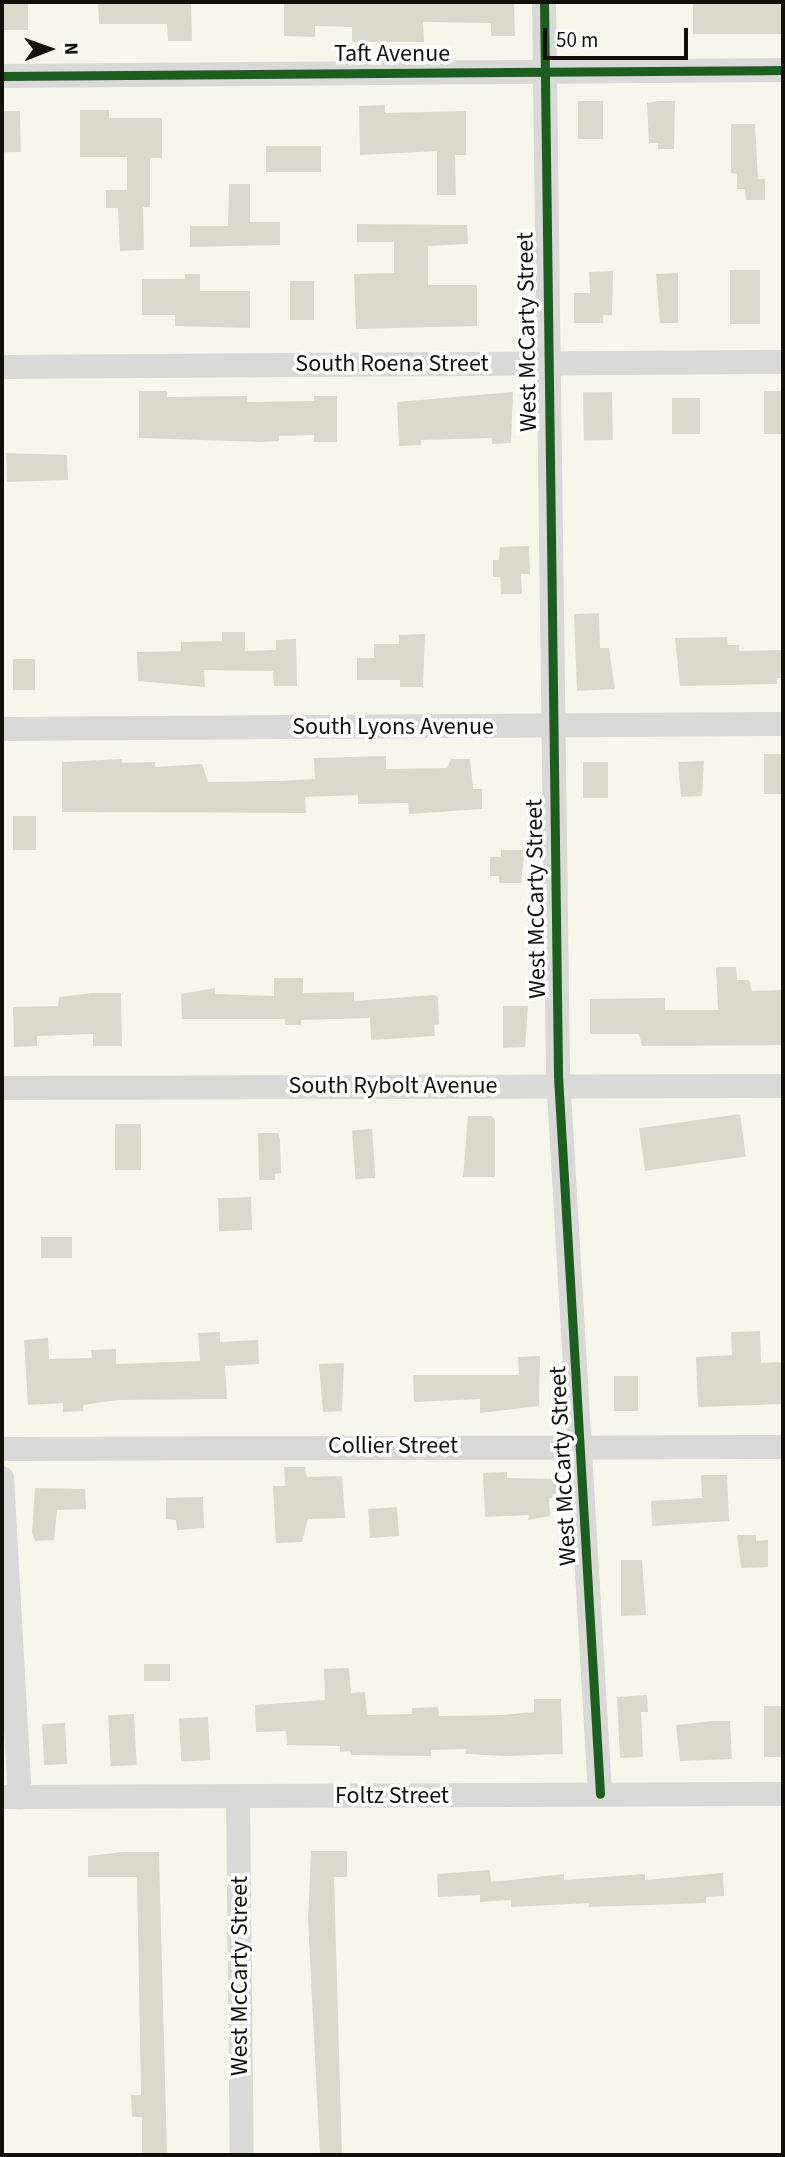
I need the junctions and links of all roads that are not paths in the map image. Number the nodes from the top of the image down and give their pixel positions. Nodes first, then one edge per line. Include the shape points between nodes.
1 (544, 2) edge
2 (783, 71) edge
3 (545, 72) junction
4 (2, 76) edge
5 (783, 362) edge
6 (546, 363) junction
7 (2, 368) edge
8 (783, 724) edge
9 (552, 727) junction
10 (2, 729) edge
11 (783, 1086) edge
12 (560, 1087) junction
13 (2, 1088) edge
14 (582, 1447) junction
15 (783, 1447) edge
16 (2, 1449) edge
17 (2, 1478) edge
18 (600, 1794) junction
19 (783, 1794) edge
20 (11, 1797) edge
21 (239, 1797) junction
22 (242, 2155) edge

1 - 3 street, West McCarty Street
2 - 3 street, Taft Avenue
3 - 4 street, Taft Avenue
3 - 6 street, West McCarty Street
5 - 6 street, South Roena Street
6 - 7 street, South Roena Street
6 - 9 street, West McCarty Street
8 - 9 street, South Lyons Avenue
9 - 10 street, South Lyons Avenue
9 - 12 street, West McCarty Street
11 - 12 street, South Rybolt Avenue
12 - 13 street, South Rybolt Avenue
12 - 14 street, West McCarty Street
14 - 15 street, Collier Street
14 - 16 street, Collier Street
14 - 18 street, West McCarty Street
17 - 20 street
18 - 19 street, Foltz Street
18 - 21 street, Foltz Street
20 - 21 street, Foltz Street
21 - 22 street, West McCarty Street

